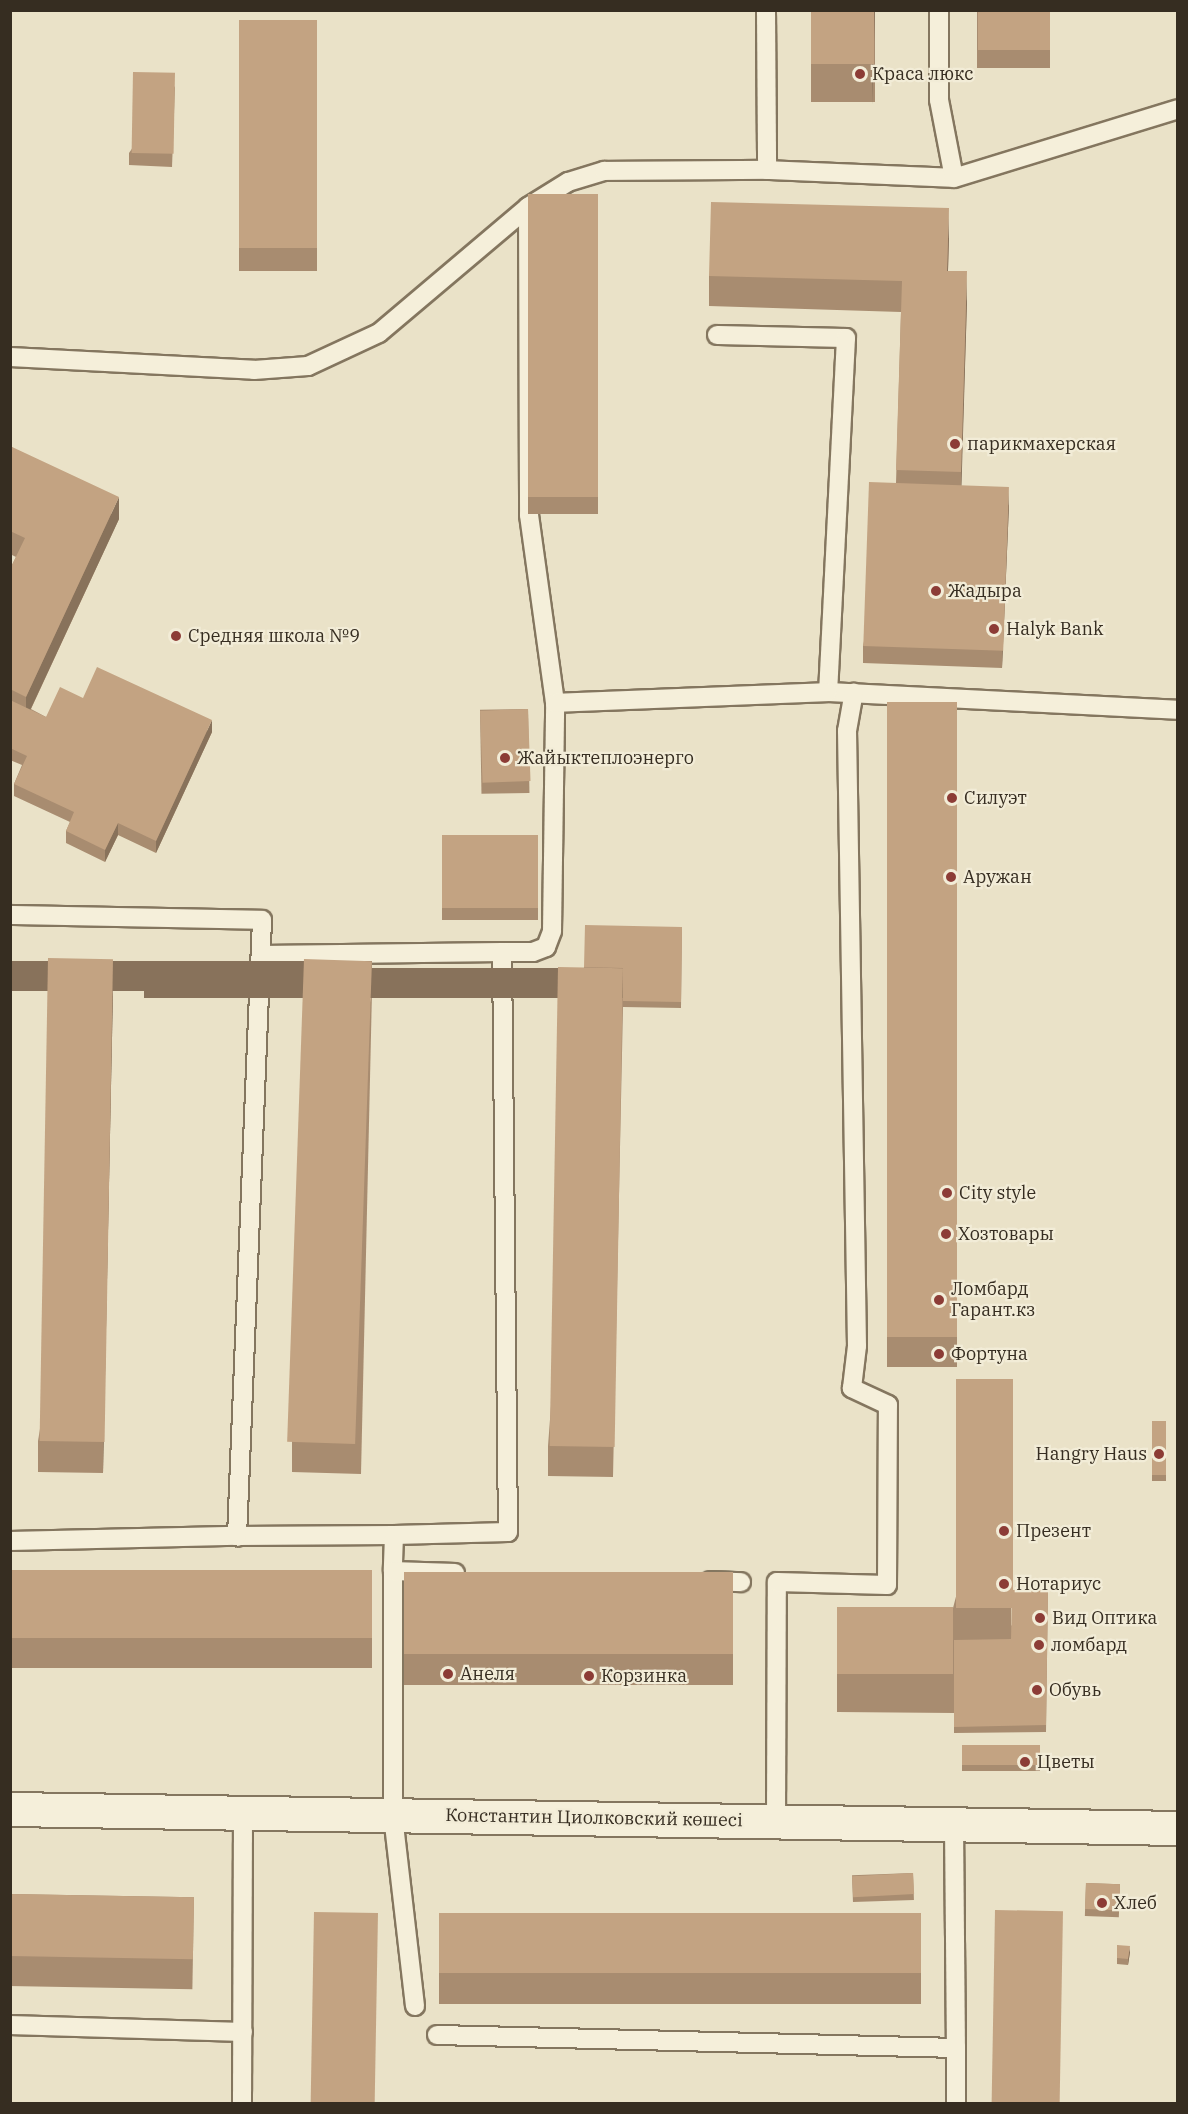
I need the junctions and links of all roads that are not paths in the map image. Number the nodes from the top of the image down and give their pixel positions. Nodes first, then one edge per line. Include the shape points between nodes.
1 (766, 10) edge
2 (939, 10) edge
3 (1178, 109) edge
4 (767, 170) junction
5 (954, 178) junction
6 (528, 207) junction
7 (717, 334) dead end
8 (10, 357) edge
9 (828, 692) junction
10 (854, 693) junction
11 (555, 703) junction
12 (1178, 710) edge
13 (10, 915) edge
14 (502, 952) junction
15 (262, 955) junction
16 (394, 1535) junction
17 (237, 1536) junction
18 (10, 1541) edge
19 (393, 1571) junction
20 (474, 1574) edge
21 (695, 1581) edge
22 (741, 1582) dead end
23 (10, 1809) edge
24 (243, 1812) junction
25 (393, 1815) junction
26 (776, 1821) junction
27 (954, 1824) junction
28 (1178, 1828) edge
29 (415, 2006) dead end
30 (10, 2025) edge
31 (243, 2031) junction
32 (437, 2035) dead end
33 (956, 2048) junction
34 (242, 2103) edge
35 (956, 2103) edge

1 - 4 lane
2 - 5 lane via 939,100
3 - 5 lane
4 - 5 lane
4 - 6 lane via 604,171 568,182
6 - 8 lane via 379,333 308,366 254,370
6 - 11 lane via 529,514
7 - 9 lane via 846,338
9 - 10 lane
9 - 11 lane
10 - 12 lane
10 - 26 lane via 847,731 857,1346 852,1388 888,1405 886,1585 777,1582
11 - 14 lane via 552,931 546,947 533,952
13 - 15 lane via 262,920
14 - 15 lane
14 - 16 lane via 508,1532
15 - 17 lane
16 - 17 lane
16 - 19 lane
17 - 18 lane
19 - 20 lane
19 - 25 lane
21 - 22 lane
23 - 24 street, Константин Циолковский көшесі
24 - 25 street, Константин Циолковский көшесі
24 - 31 lane
25 - 26 street, Константин Циолковский көшесі
25 - 29 lane
26 - 27 street, Константин Циолковский көшесі
27 - 28 street, Константин Циолковский көшесі
27 - 33 lane
30 - 31 lane
31 - 34 lane
32 - 33 lane
33 - 35 lane

